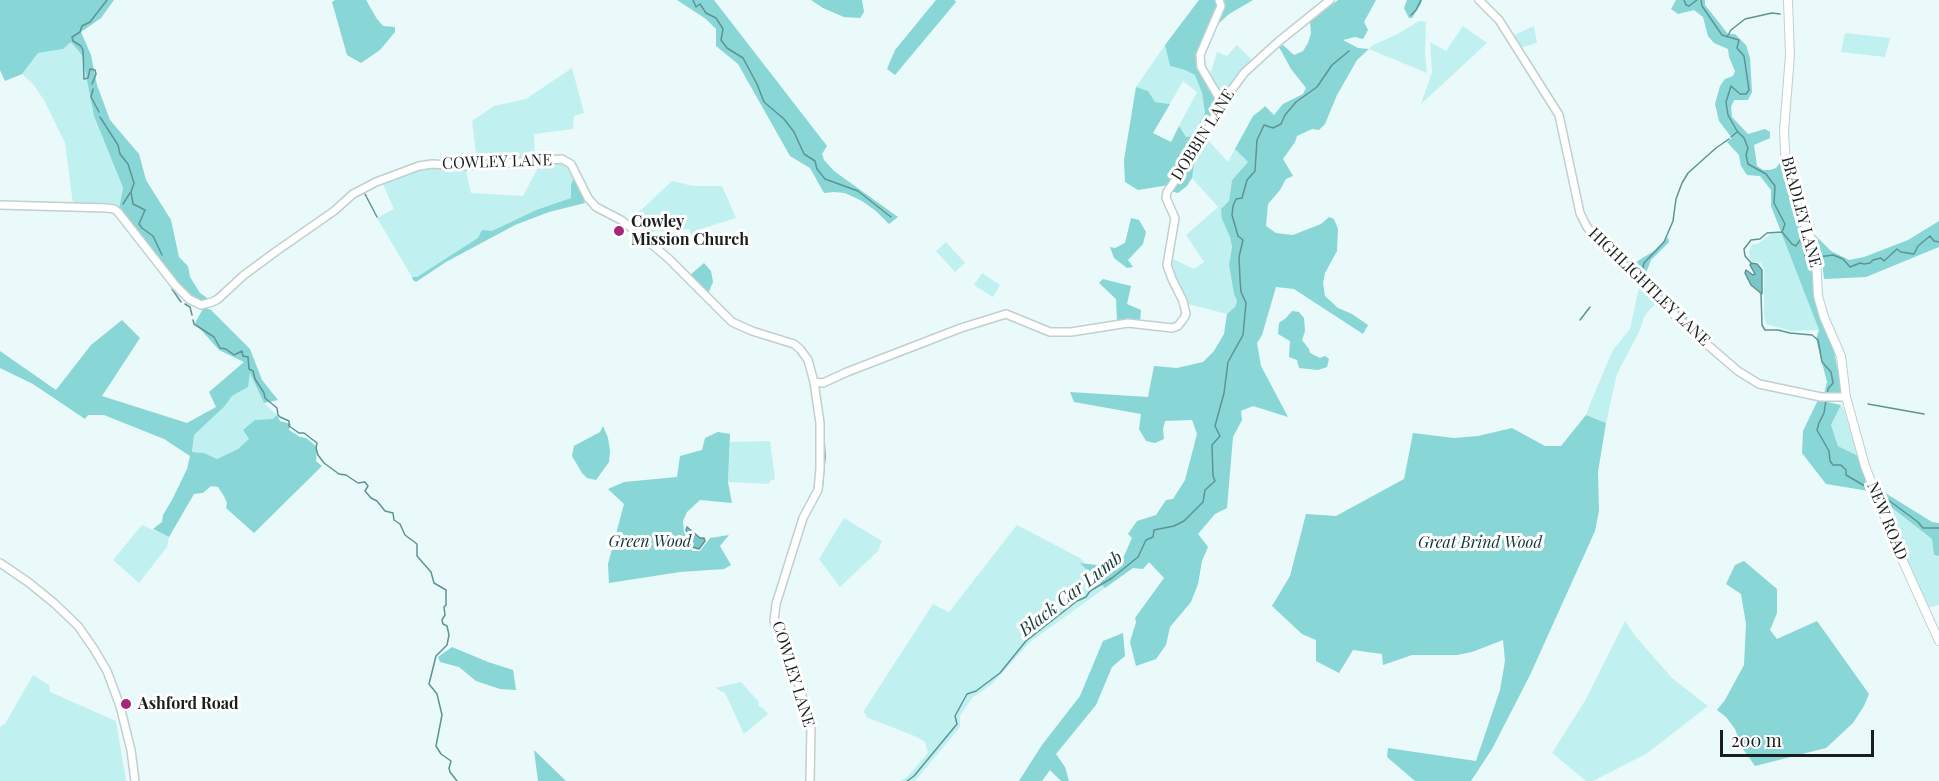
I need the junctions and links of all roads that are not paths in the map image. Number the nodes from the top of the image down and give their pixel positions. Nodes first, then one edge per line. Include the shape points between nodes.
1 (1219, 0) edge
2 (1330, 0) edge
3 (1479, 0) edge
4 (1788, 0) edge
5 (1222, 103) junction
6 (0, 205) edge
7 (814, 382) junction
8 (823, 383) junction
9 (816, 395) junction
10 (1846, 397) junction
11 (0, 564) edge
12 (1939, 641) edge
13 (135, 781) edge
14 (810, 781) edge

1 - 5 street via 1221,6 1200,55 1202,67
2 - 5 street, DOBBIN LANE via 1244,73
3 - 10 street, HIGHLIGHTLEY LANE via 1499,20 1559,115 1580,213 1597,239 1738,371 1759,384 1825,397
4 - 10 main road, BRADLEY LANE via 1786,169 1816,258 1818,296 1841,357
5 - 8 street, DOBBIN LANE via 1167,192 1175,218 1167,265 1186,314 1178,326 1128,323 1050,332 1006,314
6 - 7 street, COWLEY LANE via 110,208 118,212 183,293 201,305 212,302 370,185 419,166 561,159 575,168 596,207 643,237 732,322 800,349 808,360
7 - 8 street
7 - 9 street, COWLEY LANE
8 - 9 street
9 - 14 street, COWLEY LANE via 820,438 818,490 803,518 774,613 811,726
10 - 12 main road, NEW ROAD via 1874,490
11 - 13 street via 60,608 94,649 120,706

